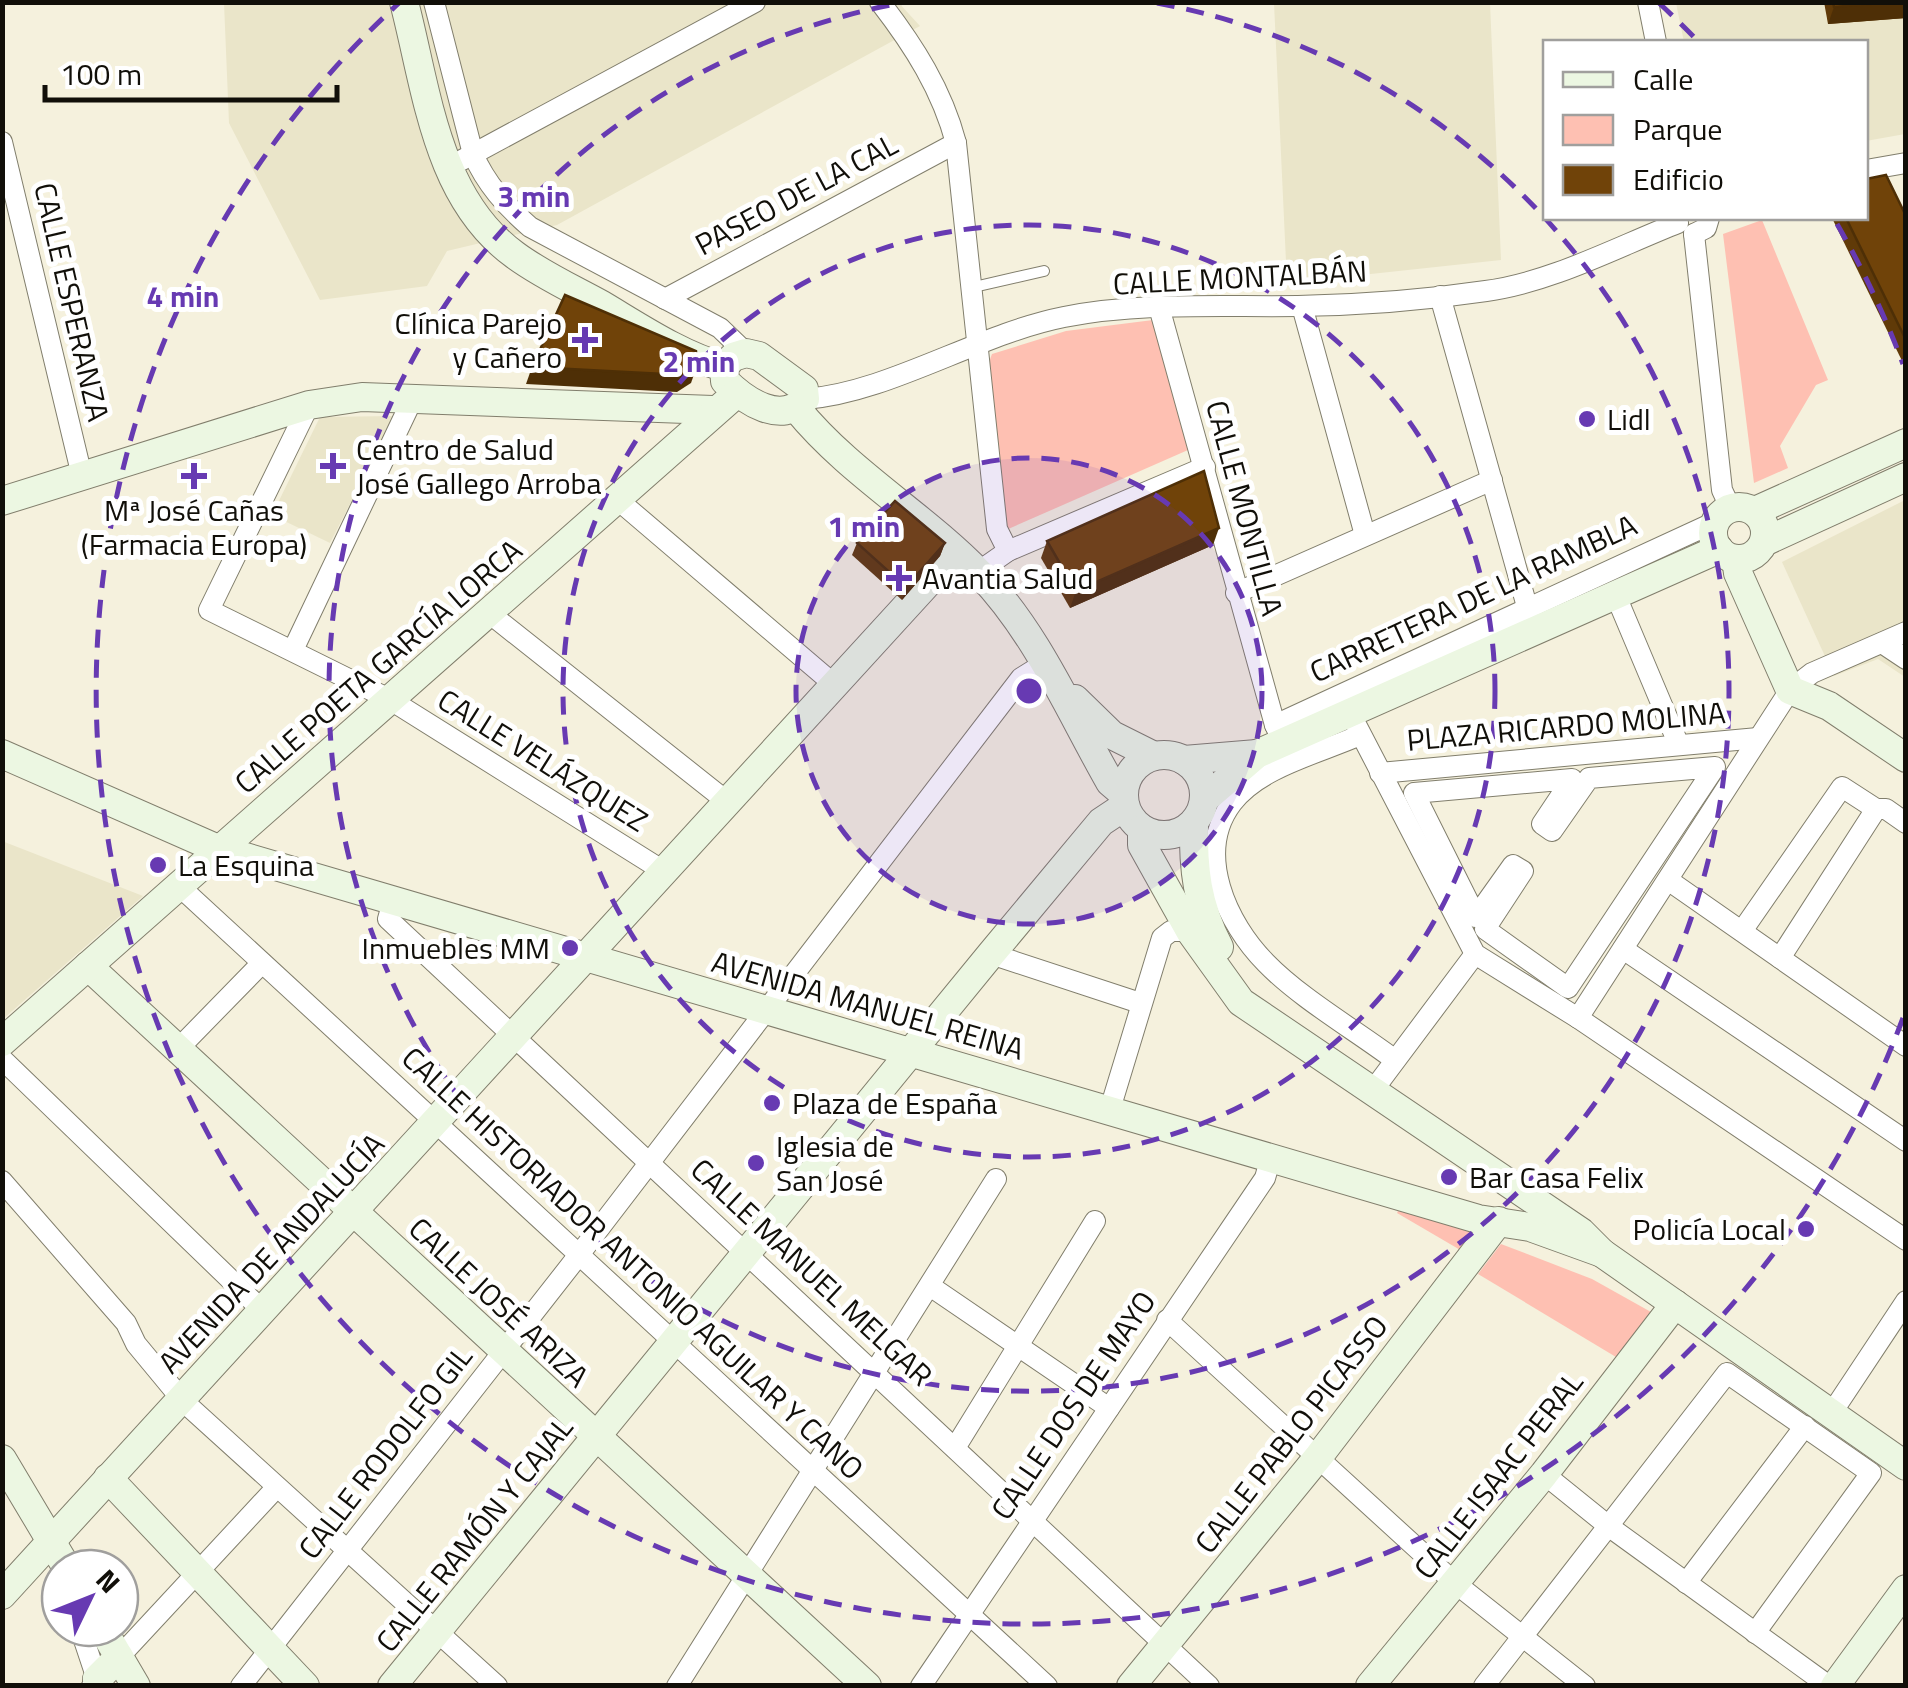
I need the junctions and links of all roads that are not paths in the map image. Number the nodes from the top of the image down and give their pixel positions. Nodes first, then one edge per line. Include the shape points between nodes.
1 (404, 2) edge
2 (434, 2) edge
3 (755, 2) edge
4 (880, 2) edge
5 (1648, 2) edge
6 (1656, 40) edge
7 (2, 142) edge
8 (956, 143) junction
9 (474, 154) junction
10 (1906, 163) edge
11 (447, 168) junction
12 (1868, 170) edge
13 (1709, 220) edge
14 (1683, 225) edge
15 (1044, 271) dead end
16 (974, 287) junction
17 (1440, 296) junction
18 (665, 298) junction
19 (1158, 306) junction
20 (1302, 306) junction
21 (980, 342) junction
22 (735, 360) junction
23 (737, 393) junction
24 (412, 398) junction
25 (801, 404) junction
26 (309, 405) junction
27 (713, 410) junction
28 (1906, 443) edge
29 (1204, 466) junction
30 (82, 476) junction
31 (1906, 477) edge
32 (1492, 480) junction
33 (618, 500) junction
34 (2, 501) edge
35 (1731, 530) junction
36 (1365, 534) junction
37 (1008, 551) junction
38 (956, 552) junction
39 (978, 572) junction
40 (1236, 593) junction
41 (1616, 596) junction
42 (1528, 610) junction
43 (489, 612) junction
44 (1906, 632) edge
45 (1882, 643) junction
46 (293, 650) junction
47 (1906, 659) edge
48 (1045, 664) junction
49 (836, 686) junction
50 (1790, 690) junction
51 (389, 699) junction
52 (1354, 724) junction
53 (1758, 738) junction
54 (1272, 740) junction
55 (1678, 743) junction
56 (1584, 752) junction
57 (2, 754) edge
58 (1154, 756) junction
59 (1906, 758) edge
60 (1184, 760) junction
61 (1716, 767) joint
62 (1380, 773) junction
63 (730, 804) junction
64 (1130, 810) junction
65 (1200, 810) junction
66 (1876, 810) junction
67 (1906, 823) edge
68 (1549, 825) dead end
69 (218, 849) junction
70 (665, 872) junction
71 (1516, 872) dead end
72 (1668, 880) junction
73 (178, 886) junction
74 (394, 898) junction
75 (1190, 930) junction
76 (1742, 932) junction
77 (1471, 948) junction
78 (1623, 948) junction
79 (990, 954) junction
80 (586, 955) junction
81 (1780, 958) junction
82 (262, 962) junction
83 (88, 966) junction
84 (1140, 1003) junction
85 (766, 1009) junction
86 (1578, 1018) junction
87 (1285, 1030) junction
88 (514, 1037) junction
89 (2, 1042) edge
90 (1906, 1046) edge
91 (179, 1048) junction
92 (910, 1051) junction
93 (2, 1060) edge
94 (1395, 1060) junction
95 (1371, 1093) junction
96 (1110, 1110) junction
97 (435, 1122) junction
98 (1906, 1141) edge
99 (1271, 1157) junction
100 (650, 1160) junction
101 (1492, 1176) junction
102 (996, 1179) dead end
103 (2, 1182) edge
104 (353, 1212) junction
105 (1500, 1220) junction
106 (1095, 1221) dead end
107 (1906, 1240) edge
108 (747, 1252) junction
109 (1602, 1253) junction
110 (578, 1256) junction
111 (930, 1286) junction
112 (1906, 1301) edge
113 (1675, 1304) junction
114 (262, 1310) junction
115 (1167, 1320) junction
116 (1898, 1329) edge
117 (1018, 1343) junction
118 (672, 1344) junction
119 (502, 1348) junction
120 (875, 1374) junction
121 (182, 1397) junction
122 (1109, 1408) junction
123 (1831, 1414) junction
124 (1805, 1426) junction
125 (597, 1436) junction
126 (955, 1448) junction
127 (1319, 1456) junction
128 (2, 1459) edge
129 (1906, 1466) edge
130 (814, 1471) junction
131 (1544, 1474) junction
132 (108, 1478) junction
133 (276, 1488) junction
134 (1031, 1520) junction
135 (1611, 1528) junction
136 (53, 1548) edge
137 (66, 1548) edge
138 (348, 1549) junction
139 (40, 1571) edge
140 (200, 1572) junction
141 (748, 1577) junction
142 (1455, 1583) junction
143 (1686, 1584) junction
144 (1906, 1589) edge
145 (2, 1595) edge
146 (968, 1614) junction
147 (438, 1631) junction
148 (1754, 1633) junction
149 (1524, 1636) junction
150 (1165, 1644) junction
151 (270, 1647) junction
152 (86, 1648) edge
153 (114, 1648) edge
154 (119, 1657) junction
155 (96, 1683) edge
156 (136, 1686) edge
157 (241, 1686) edge
158 (305, 1686) edge
159 (392, 1686) edge
160 (497, 1686) edge
161 (676, 1686) edge
162 (867, 1686) edge
163 (920, 1686) edge
164 (1046, 1686) edge
165 (1131, 1686) edge
166 (1209, 1686) edge
167 (1370, 1686) edge
168 (1484, 1686) edge
169 (1586, 1686) edge
170 (1832, 1686) edge

1 - 11 street
2 - 9 street
3 - 9 street
4 - 8 street via 946,105
5 - 6 street
7 - 30 street, CALLE ESPERANZA
8 - 16 street
8 - 18 street, PASEO DE LA CAL
9 - 11 street
9 - 18 street via 497,194 530,227
10 - 12 street
11 - 22 street via 462,199 514,255 628,320
13 - 14 street via 1706,228
14 - 17 street, CALLE MONTALBÁN via 1510,286
14 - 35 street
15 - 16 lane
16 - 21 street
17 - 20 street, CALLE MONTALBÁN
17 - 32 street
18 - 22 street via 720,328
19 - 20 street, CALLE MONTALBÁN
19 - 21 street, CALLE MONTALBÁN via 1063,318
19 - 29 street, CALLE MONTILLA
20 - 36 street
21 - 25 street, CALLE MONTALBÁN
21 - 37 street via 998,529
22 - 23 street via 725,381
22 - 25 street via 759,356 794,379 804,388
23 - 25 street via 781,412
23 - 27 street, CALLE POETA GARCÍA LORCA
24 - 26 street
24 - 27 street
24 - 46 street
25 - 38 street via 816,433
26 - 30 street
26 - 46 street, CALLE VELÁZQUEZ via 209,610
27 - 33 street, CALLE POETA GARCÍA LORCA
28 - 35 street, CARRETERA DE LA RAMBLA
29 - 37 street
29 - 40 street, CALLE MONTILLA
30 - 34 street
31 - 35 street via 1764,542 1752,556
32 - 36 street
32 - 42 street
33 - 43 street, CALLE POETA GARCÍA LORCA
33 - 49 street
35 - 41 street, CARRETERA DE LA RAMBLA
35 - 42 street, CARRETERA DE LA RAMBLA
35 - 50 street via 1738,573
36 - 40 street
37 - 39 street
38 - 39 street
38 - 49 street, AVENIDA DE ANDALUCÍA
39 - 48 street
40 - 54 street, CALLE MONTILLA
41 - 52 street, CARRETERA DE LA RAMBLA
41 - 55 street
42 - 54 street, CARRETERA DE LA RAMBLA
43 - 51 street, CALLE POETA GARCÍA LORCA
43 - 63 street
44 - 45 street
45 - 47 street
45 - 50 street
46 - 51 street, CALLE VELÁZQUEZ
48 - 58 street via 1112,736
48 - 64 street
48 - 85 street via 1021,678
49 - 63 street, AVENIDA DE ANDALUCÍA
50 - 53 street
50 - 59 street via 1829,706
51 - 69 street, CALLE POETA GARCÍA LORCA
51 - 70 street, CALLE VELÁZQUEZ
52 - 54 street, CARRETERA DE LA RAMBLA
52 - 62 street, PLAZA RICARDO MOLINA
52 - 94 street via 1260,778 1232,803 1213,860 1233,915 1265,963
53 - 55 street, PLAZA RICARDO MOLINA
53 - 72 street, PLAZA RICARDO MOLINA
54 - 60 street, CARRETERA DE LA RAMBLA
54 - 65 street, CARRETERA DE LA RAMBLA
55 - 56 street, PLAZA RICARDO MOLINA
56 - 62 street, PLAZA RICARDO MOLINA
56 - 68 lane via 1586,770
57 - 69 street, AVENIDA MANUEL REINA
58 - 60 street
58 - 64 street via 1136,766
60 - 65 street via 1200,776
61 - 61 street, PLAZA RICARDO MOLINA via 1589,778 1552,831 1542,824 1572,779 1414,793 1476,917 1513,865 1523,871 1484,930 1568,988
62 - 77 street, PLAZA RICARDO MOLINA
63 - 70 street, AVENIDA DE ANDALUCÍA
64 - 65 street via 1164,836 1186,830
64 - 75 street
64 - 79 street, CALLE RAMÓN Y CAJAL via 1101,822
65 - 87 street via 1192,873 1204,918 1226,960
66 - 67 street
66 - 76 street via 1842,787
66 - 81 street
69 - 73 street, CALLE POETA GARCÍA LORCA
69 - 74 street, AVENIDA MANUEL REINA
70 - 80 street, AVENIDA DE ANDALUCÍA
71 - 77 lane
72 - 76 street
72 - 78 street, PLAZA RICARDO MOLINA
73 - 82 street, CALLE HISTORIADOR ANTONIO AGUILAR Y CANO
73 - 83 street, CALLE POETA GARCÍA LORCA
74 - 80 street, AVENIDA MANUEL REINA
74 - 88 street, CALLE MANUEL MELGAR via 388,919
75 - 84 street via 1162,938
75 - 87 street via 1241,1002
76 - 81 street
77 - 86 street
77 - 94 street
78 - 86 street, PLAZA RICARDO MOLINA
78 - 98 street
79 - 84 street
79 - 92 street, CALLE RAMÓN Y CAJAL
80 - 85 street, AVENIDA MANUEL REINA
80 - 88 street, AVENIDA DE ANDALUCÍA
81 - 90 street
82 - 91 street
82 - 97 street, CALLE HISTORIADOR ANTONIO AGUILAR Y CANO
83 - 89 street, CALLE POETA GARCÍA LORCA
83 - 91 street, CALLE JOSÉ ARIZA
84 - 96 street
85 - 92 street, AVENIDA MANUEL REINA
85 - 100 street
86 - 107 street
87 - 95 street
88 - 97 street, AVENIDA DE ANDALUCÍA
88 - 100 street, CALLE MANUEL MELGAR
91 - 104 street, CALLE JOSÉ ARIZA
92 - 96 street, AVENIDA MANUEL REINA
92 - 108 street, CALLE RAMÓN Y CAJAL
93 - 114 street
94 - 95 street
95 - 101 street
96 - 99 street, AVENIDA MANUEL REINA
97 - 104 street, AVENIDA DE ANDALUCÍA
97 - 110 street, CALLE HISTORIADOR ANTONIO AGUILAR Y CANO
99 - 105 street, AVENIDA MANUEL REINA
99 - 115 street, CALLE DOS DE MAYO via 1265,1178
100 - 108 street, CALLE MANUEL MELGAR
100 - 110 street, CALLE RODOLFO GIL
101 - 105 street
101 - 109 street
102 - 111 street
103 - 121 street
104 - 114 street, AVENIDA DE ANDALUCÍA
104 - 119 street, CALLE JOSÉ ARIZA
105 - 109 street, AVENIDA MANUEL REINA
105 - 127 street, CALLE PABLO PICASSO
106 - 117 street
108 - 118 street, CALLE RAMÓN Y CAJAL
108 - 120 street, CALLE MANUEL MELGAR
109 - 113 street
110 - 118 street, CALLE HISTORIADOR ANTONIO AGUILAR Y CANO
110 - 119 street, CALLE RODOLFO GIL
111 - 117 street
111 - 120 street
112 - 116 street
113 - 123 street
113 - 131 street, CALLE ISAAC PERAL
114 - 121 street, AVENIDA DE ANDALUCÍA
115 - 122 street, CALLE DOS DE MAYO
115 - 127 street
116 - 123 street
117 - 122 street
117 - 126 street
118 - 125 street, CALLE RAMÓN Y CAJAL
118 - 130 street, CALLE HISTORIADOR ANTONIO AGUILAR Y CANO
119 - 125 street, CALLE JOSÉ ARIZA
119 - 138 street, CALLE RODOLFO GIL
120 - 126 street, CALLE MANUEL MELGAR
120 - 130 street
121 - 132 street, AVENIDA DE ANDALUCÍA
121 - 133 street
122 - 134 street, CALLE DOS DE MAYO
123 - 129 street
124 - 135 street via 1727,1374
124 - 143 street
124 - 148 street via 1871,1473
125 - 141 street, CALLE JOSÉ ARIZA
125 - 147 street, CALLE RAMÓN Y CAJAL
126 - 134 street, CALLE MANUEL MELGAR
127 - 142 street
127 - 150 street, CALLE PABLO PICASSO
128 - 136 street
130 - 141 street
130 - 146 street, CALLE HISTORIADOR ANTONIO AGUILAR Y CANO
131 - 135 street
131 - 142 street, CALLE ISAAC PERAL
132 - 137 street, AVENIDA DE ANDALUCÍA
132 - 140 street
133 - 138 street
133 - 140 street
134 - 146 street, CALLE DOS DE MAYO
134 - 150 street, CALLE MANUEL MELGAR
135 - 143 street
135 - 149 street
138 - 147 street
138 - 151 street, CALLE RODOLFO GIL
139 - 145 street, AVENIDA DE ANDALUCÍA
140 - 151 street
140 - 154 street
141 - 161 street
141 - 162 street, CALLE JOSÉ ARIZA
142 - 149 street
142 - 167 street, CALLE ISAAC PERAL
143 - 148 street
144 - 170 street
146 - 163 street, CALLE DOS DE MAYO
146 - 164 street, CALLE HISTORIADOR ANTONIO AGUILAR Y CANO
147 - 159 street, CALLE RAMÓN Y CAJAL
147 - 160 street
148 - 170 street
149 - 168 street
149 - 169 street
150 - 165 street, CALLE PABLO PICASSO
150 - 166 street, CALLE MANUEL MELGAR
151 - 157 street, CALLE RODOLFO GIL
151 - 158 street
152 - 155 street
153 - 154 street
154 - 155 street
154 - 156 street

